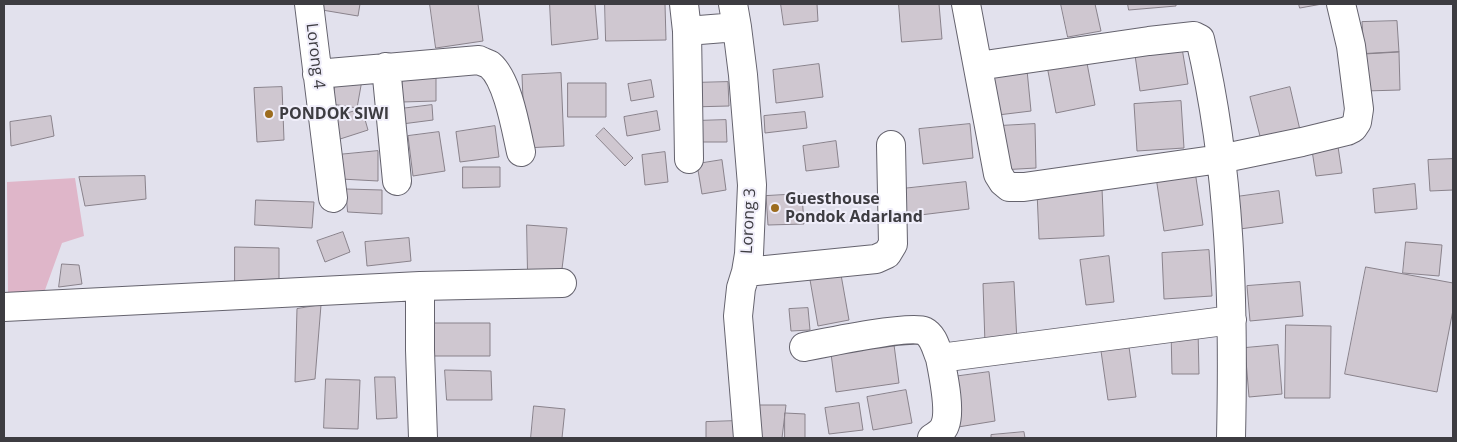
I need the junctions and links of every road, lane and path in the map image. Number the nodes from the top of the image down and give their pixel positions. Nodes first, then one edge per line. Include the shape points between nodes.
1 (308, 4) edge
2 (684, 4) edge
3 (966, 4) edge
4 (1341, 4) edge
5 (735, 15) edge
6 (686, 31) junction
7 (978, 66) junction
8 (386, 67) junction
9 (317, 74) junction
10 (891, 145) dead end
11 (521, 152) dead end
12 (689, 159) dead end
13 (1220, 159) junction
14 (397, 181) dead end
15 (333, 198) dead end
16 (746, 272) junction
17 (562, 283) dead end
18 (420, 286) junction
19 (4, 307) edge
20 (1232, 320) junction
21 (804, 347) dead end
22 (940, 358) junction
23 (423, 438) edge
24 (748, 438) edge
25 (932, 438) edge
26 (1231, 438) edge

1 - 9 street, Lorong 4
2 - 6 street
3 - 7 street
4 - 13 street via 1359,100 1357,122 1353,128 1339,134
5 - 6 street
5 - 16 street, Lorong 3 via 752,186
6 - 12 street
7 - 13 street via 998,174 1009,187
7 - 13 street via 1194,36 1200,39 1206,63
8 - 9 street
8 - 11 street via 474,60 490,65 505,90
8 - 14 street
9 - 15 street, Lorong 4
10 - 16 street via 893,244 887,254 876,259
13 - 20 street via 1229,230
16 - 24 street, Lorong 3 via 738,316
17 - 18 street
18 - 19 street
18 - 23 street
20 - 22 street
20 - 26 street
21 - 22 street via 900,330 919,330 932,338
22 - 25 street via 948,408 946,425

